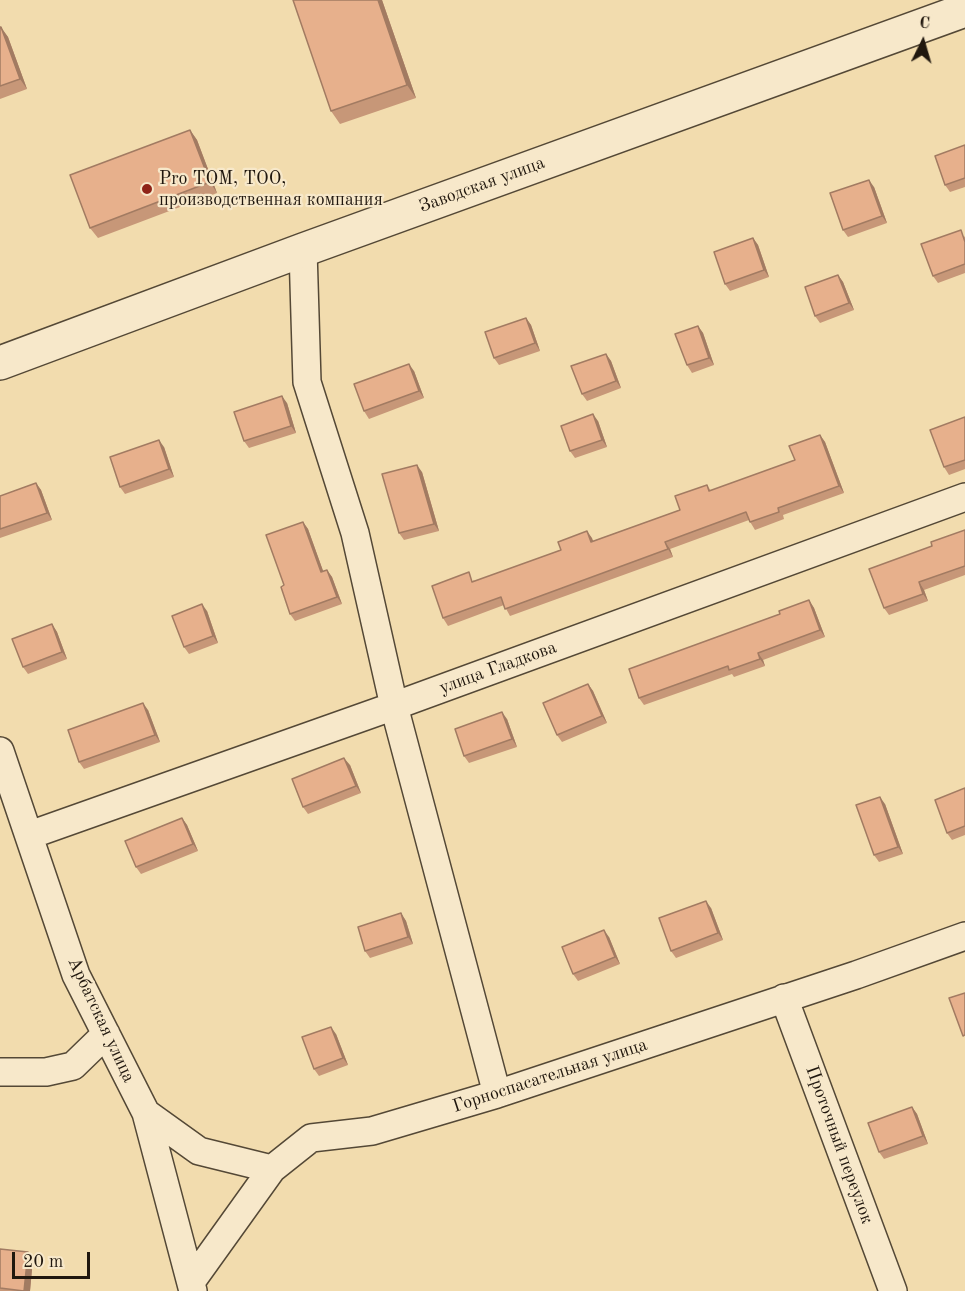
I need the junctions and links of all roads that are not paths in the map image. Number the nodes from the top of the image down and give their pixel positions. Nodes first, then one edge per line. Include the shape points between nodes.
1 (965, 10) edge
2 (303, 250) junction
3 (0, 363) edge
4 (965, 497) edge
5 (394, 706) junction
6 (0, 752) edge
7 (30, 835) junction
8 (965, 936) edge
9 (784, 998) junction
10 (106, 1034) junction
11 (0, 1072) edge
12 (497, 1094) junction
13 (146, 1113) junction
14 (272, 1169) junction
15 (192, 1287) edge
16 (893, 1291) edge

1 - 2 street, Заводская улица
2 - 3 street, Заводская улица
2 - 5 street via 307,382 355,533
4 - 5 street, улица Гладкова
5 - 7 street, улица Гладкова
5 - 12 street
6 - 7 street, Арбатская улица
7 - 10 street, Арбатская улица via 76,975
8 - 9 street, Горноспасательная улица
9 - 12 street, Горноспасательная улица
9 - 16 street, Проточный переулок
10 - 11 street via 73,1066 46,1072
10 - 13 street, Арбатская улица
12 - 14 street, Горноспасательная улица via 372,1131 311,1138
13 - 14 street via 199,1151
13 - 15 street, Арбатская улица
14 - 15 street, Горноспасательная улица

